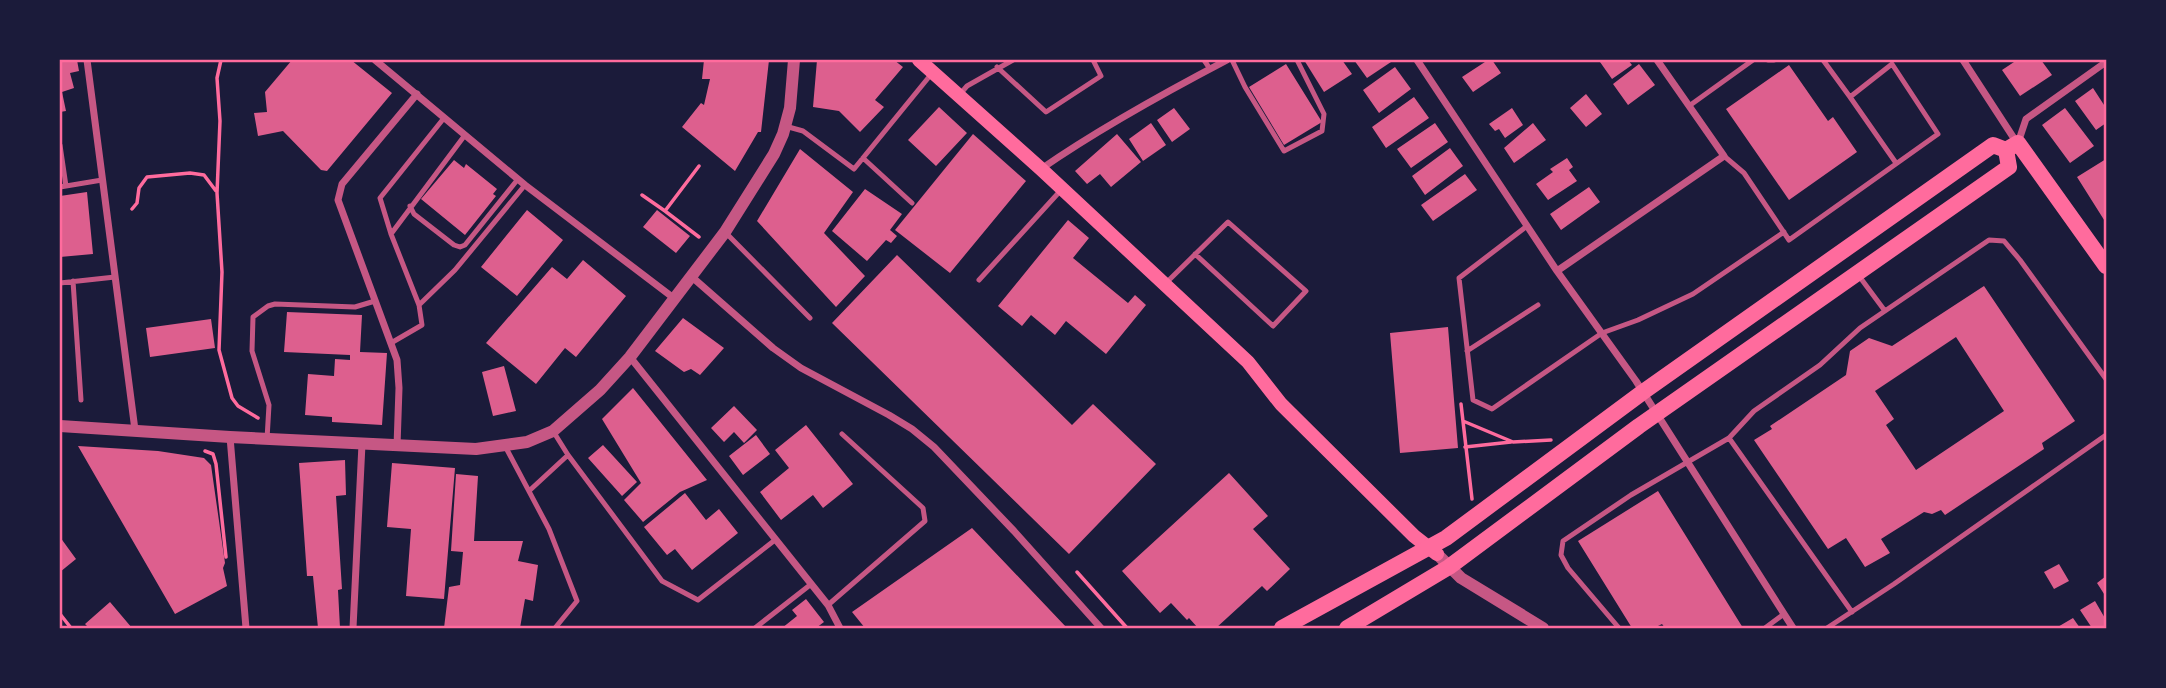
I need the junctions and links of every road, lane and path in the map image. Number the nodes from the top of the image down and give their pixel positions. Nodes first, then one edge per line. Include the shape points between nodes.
1 (87, 60) edge
2 (221, 60) edge
3 (374, 60) edge
4 (794, 60) edge
5 (919, 60) edge
6 (1013, 60) edge
7 (1093, 60) edge
8 (1204, 60) edge
9 (1230, 60) edge
10 (1297, 60) edge
11 (1417, 60) edge
12 (1657, 60) edge
13 (1753, 60) edge
14 (1768, 60) edge
15 (1774, 60) edge
16 (1823, 60) edge
17 (1963, 60) edge
18 (2106, 62) edge
19 (997, 68) junction
20 (1210, 69) junction
21 (933, 72) junction
22 (417, 94) junction
23 (959, 96) junction
24 (1850, 97) junction
25 (1689, 106) junction
26 (444, 118) junction
27 (785, 126) junction
28 (464, 135) junction
29 (60, 145) edge
30 (2012, 147) junction
31 (1724, 156) junction
32 (863, 158) junction
33 (1896, 163) junction
34 (699, 166) dead end
35 (1041, 169) junction
36 (518, 179) junction
37 (102, 180) junction
38 (525, 185) junction
39 (63, 186) edge
40 (1062, 189) junction
41 (217, 193) junction
42 (642, 195) dead end
43 (912, 202) dead end
44 (411, 206) junction
45 (132, 208) dead end
46 (665, 211) junction
47 (1527, 226) junction
48 (725, 232) junction
49 (1784, 232) junction
50 (391, 234) junction
51 (699, 237) dead end
52 (1195, 254) junction
53 (2106, 263) edge
54 (1557, 271) junction
55 (1857, 274) junction
56 (114, 277) junction
57 (692, 277) junction
58 (979, 279) dead end
59 (73, 281) junction
60 (60, 283) edge
61 (1164, 285) junction
62 (675, 299) junction
63 (375, 301) junction
64 (419, 305) junction
65 (1538, 305) dead end
66 (1885, 311) junction
67 (810, 318) dead end
68 (1602, 333) junction
69 (391, 343) junction
70 (1467, 351) junction
71 (631, 356) junction
72 (2106, 379) edge
73 (1643, 392) junction
74 (1460, 394) dead end
75 (81, 400) dead end
76 (1657, 414) junction
77 (258, 418) dead end
78 (1463, 421) junction
79 (60, 425) edge
80 (135, 430) junction
81 (553, 431) junction
82 (842, 434) dead end
83 (2106, 435) edge
84 (230, 437) junction
85 (1729, 438) junction
86 (267, 439) junction
87 (1555, 440) dead end
88 (1513, 442) junction
89 (362, 444) junction
90 (397, 446) junction
91 (505, 446) junction
92 (1465, 447) junction
93 (568, 455) junction
94 (1687, 461) junction
95 (216, 464) dead end
96 (529, 491) junction
97 (1472, 499) dead end
98 (775, 540) junction
99 (1433, 551) junction
100 (226, 557) dead end
101 (1449, 566) junction
102 (1077, 572) dead end
103 (810, 585) junction
104 (828, 605) junction
105 (1852, 612) junction
106 (60, 614) edge
107 (1784, 614) junction
108 (71, 628) edge
109 (246, 628) edge
110 (353, 628) edge
111 (555, 628) edge
112 (755, 628) edge
113 (841, 628) edge
114 (1101, 628) edge
115 (1127, 628) edge
116 (1282, 628) edge
117 (1347, 628) edge
118 (1544, 628) edge
119 (1619, 628) edge
120 (1765, 628) edge
121 (1793, 628) edge
122 (1827, 628) edge

1 - 37 street
2 - 41 path
3 - 22 street
4 - 27 street
5 - 21 main road
6 - 19 lane
7 - 19 lane via 1101,76 1046,112
8 - 20 lane
9 - 10 lane via 1284,151 1322,131 1324,114
9 - 20 street
11 - 47 street
12 - 25 street
13 - 25 lane
14 - 15 lane
16 - 24 lane
17 - 30 street
18 - 30 street via 2026,120
19 - 23 lane
20 - 35 street
21 - 23 main road
21 - 32 lane
22 - 26 street
22 - 63 street via 342,184 338,200
23 - 35 main road
24 - 33 lane
24 - 33 lane via 1892,64 1938,134
25 - 31 street
26 - 28 street
26 - 50 lane via 380,198
27 - 32 lane via 803,131 854,169
27 - 48 street via 774,154
28 - 36 street
28 - 44 lane
29 - 39 lane
30 - 53 main road
30 - 55 main road via 2009,167
30 - 73 main road via 1993,145
31 - 49 lane via 1744,173
31 - 54 street
32 - 43 lane
33 - 49 lane via 1789,240
34 - 46 path
35 - 40 main road
36 - 38 street
36 - 44 lane via 460,247 414,214
37 - 39 lane
37 - 56 street
38 - 62 street
38 - 64 lane via 455,270
40 - 58 lane
40 - 61 main road
41 - 45 path via 204,175 147,177
41 - 77 path via 221,360 232,398
42 - 46 path
44 - 50 lane
46 - 51 path
47 - 54 street
47 - 70 lane via 1459,278
48 - 57 street
48 - 67 lane
49 - 68 lane via 1693,294
50 - 64 lane
52 - 52 lane via 1228,222 1306,290 1273,326
52 - 61 lane
54 - 68 street
55 - 66 lane
55 - 76 main road
56 - 59 lane
56 - 80 street
57 - 62 street
57 - 114 street via 801,368 889,415 934,447
59 - 60 lane
59 - 75 lane
61 - 99 main road via 1248,362 1281,404
62 - 71 street
63 - 69 street
63 - 86 lane via 355,307 275,304 253,317 251,351 269,405
64 - 69 lane via 422,325
65 - 70 lane
66 - 72 lane via 1975,247 1989,240 2004,241
66 - 85 lane via 1754,411
68 - 70 lane via 1492,409 1473,400
68 - 73 street
69 - 90 street via 399,388
71 - 81 street
71 - 98 street
73 - 76 street
73 - 99 main road
74 - 78 path
76 - 94 street
76 - 101 main road
78 - 88 path
78 - 92 path
79 - 80 street
80 - 84 street
81 - 91 street
81 - 93 lane
82 - 104 lane via 923,508 925,522
83 - 105 lane
84 - 86 street
84 - 109 street
85 - 94 lane
85 - 105 lane
86 - 89 street
87 - 88 path
88 - 92 path
89 - 90 street
89 - 110 street
90 - 91 street
91 - 96 lane
92 - 97 path
93 - 96 lane
93 - 98 lane via 662,581 698,600
94 - 107 street
94 - 119 lane via 1563,541 1561,555 1568,568
95 - 100 path
96 - 111 lane via 577,601
98 - 103 street
99 - 101 street
99 - 116 main road
101 - 117 main road
101 - 118 street
102 - 115 path
103 - 104 street
103 - 112 lane
104 - 113 street
105 - 122 lane
106 - 108 path
107 - 120 lane
107 - 121 street

